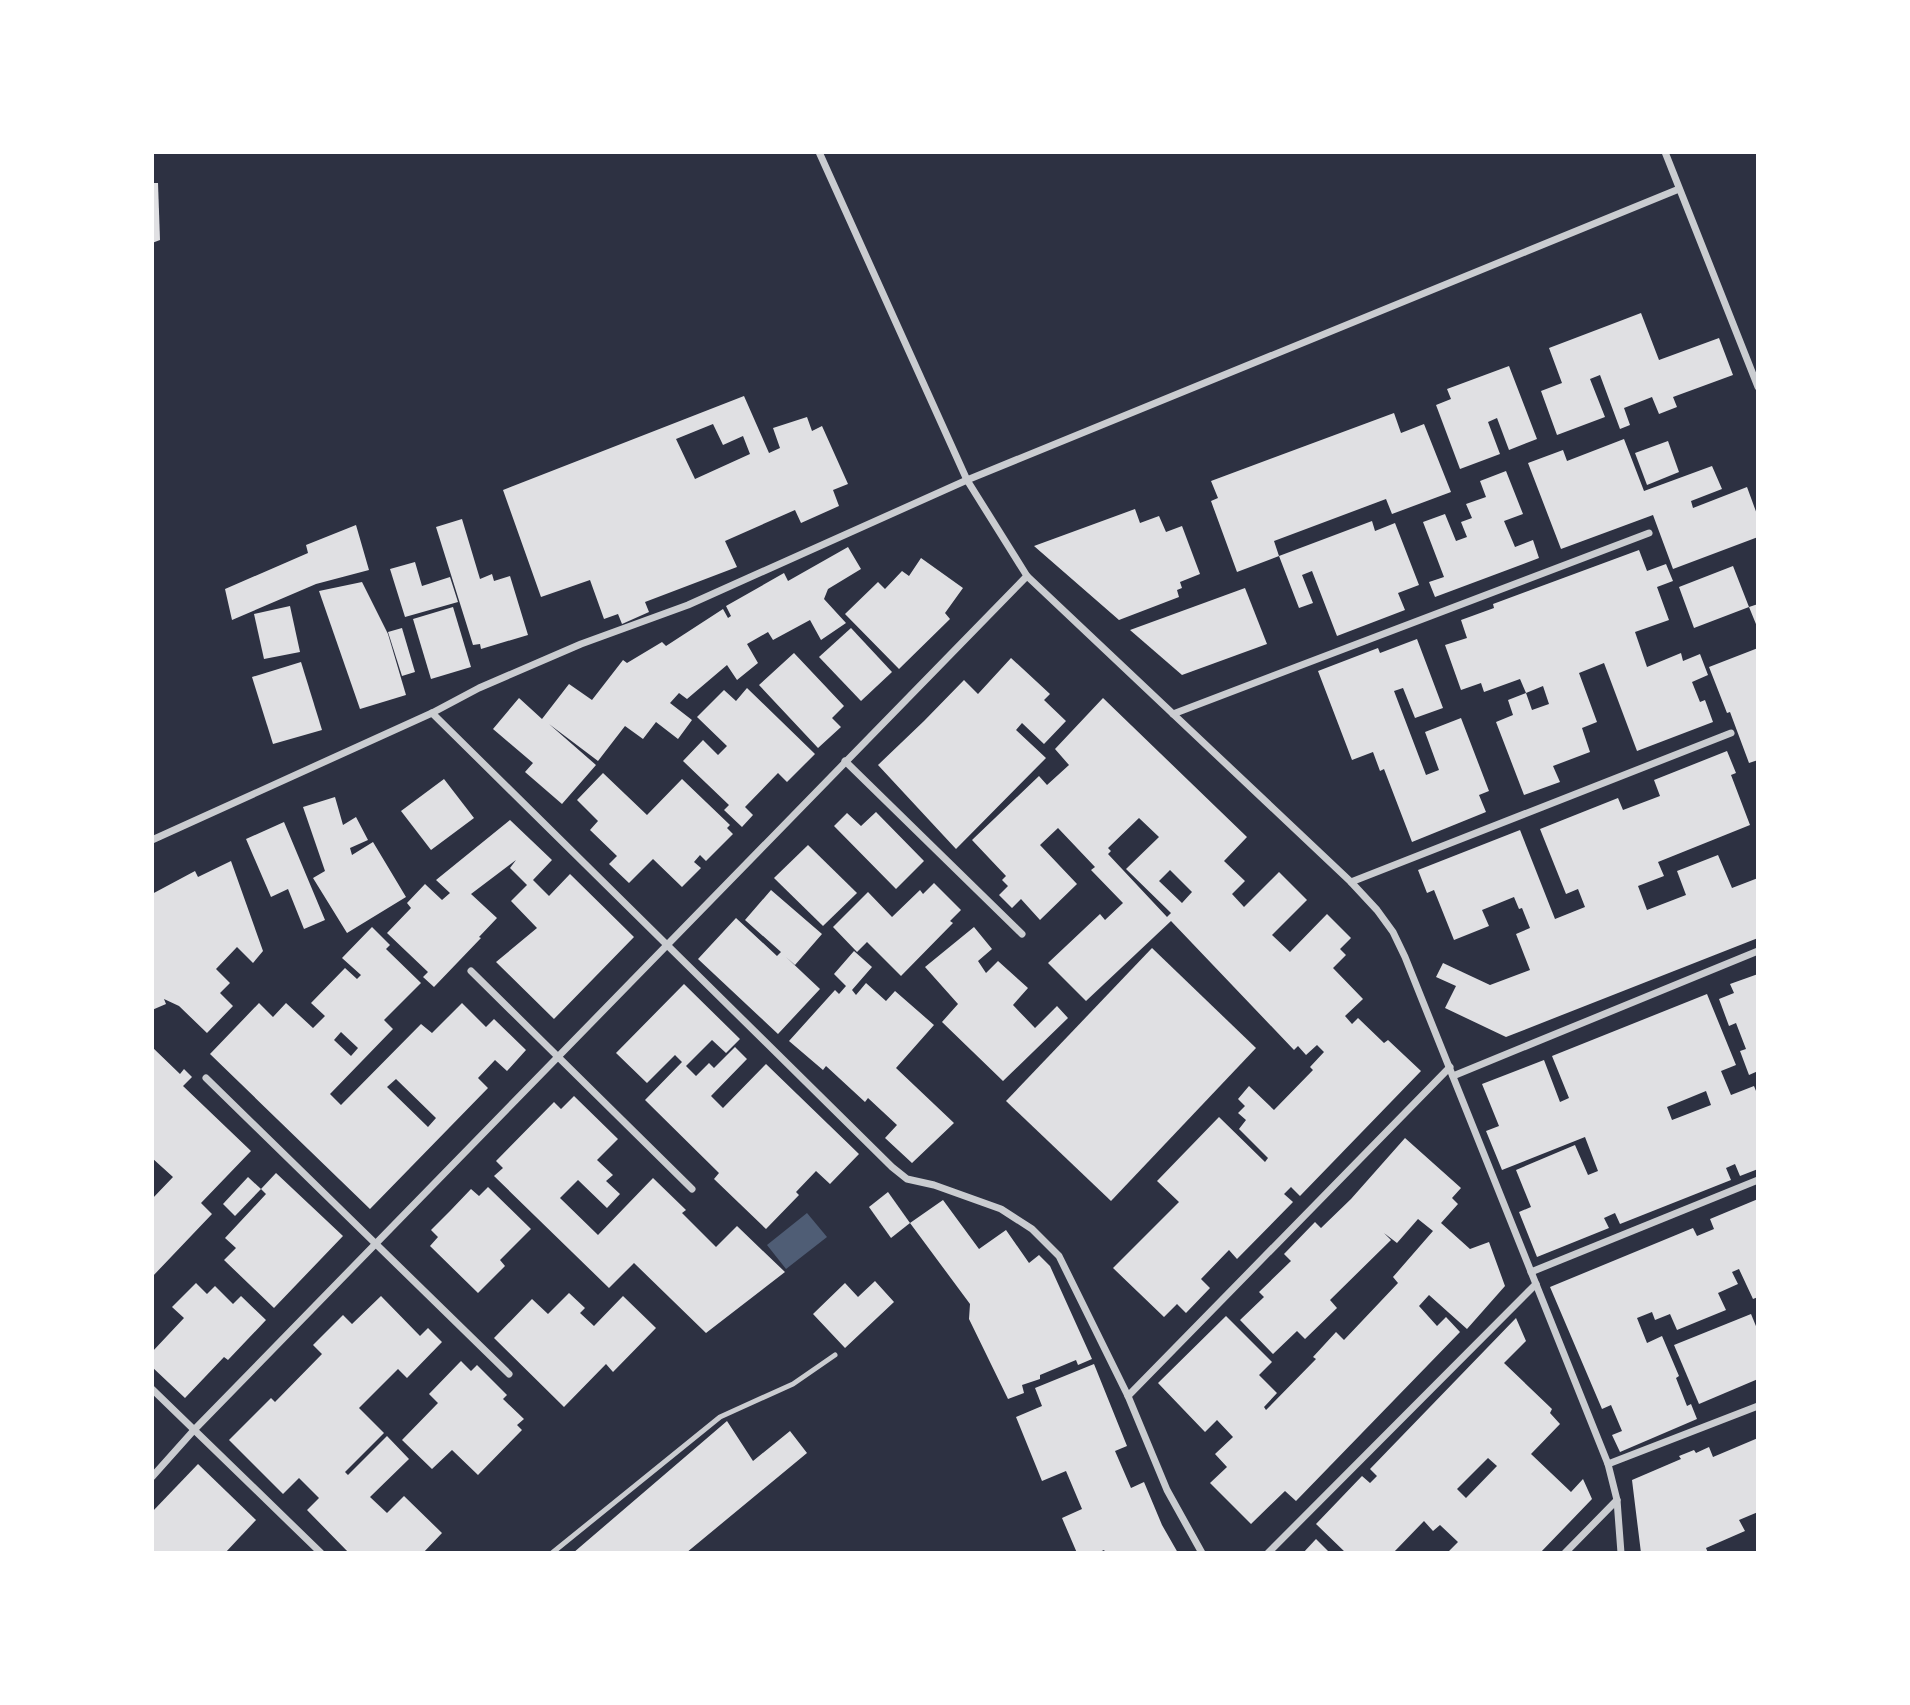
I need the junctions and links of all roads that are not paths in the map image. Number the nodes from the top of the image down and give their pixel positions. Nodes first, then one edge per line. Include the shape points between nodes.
1 (820, 152) edge
2 (1665, 152) edge
3 (1678, 189) junction
4 (1758, 387) edge
5 (967, 480) junction
6 (1650, 533) dead end
7 (1027, 576) junction
8 (432, 713) junction
9 (1173, 714) junction
10 (1731, 733) dead end
11 (845, 761) junction
12 (152, 840) edge
13 (1351, 882) junction
14 (1022, 934) dead end
15 (666, 945) junction
16 (1758, 951) edge
17 (471, 971) dead end
18 (558, 1056) junction
19 (1450, 1067) junction
20 (1454, 1076) junction
21 (206, 1078) dead end
22 (1758, 1180) edge
23 (692, 1189) dead end
24 (376, 1244) junction
25 (1531, 1272) junction
26 (1536, 1284) junction
27 (835, 1355) dead end
28 (509, 1374) dead end
29 (152, 1389) edge
30 (1128, 1396) junction
31 (1758, 1406) edge
32 (194, 1430) junction
33 (1608, 1464) junction
34 (152, 1477) edge
35 (1618, 1500) junction
36 (321, 1553) edge
37 (552, 1553) edge
38 (1202, 1553) edge
39 (1268, 1553) edge
40 (1566, 1553) edge
41 (1621, 1553) edge

1 - 5 street
2 - 3 street
3 - 4 street
3 - 5 street
5 - 7 street
5 - 8 street via 688,605 479,688
6 - 9 street
7 - 9 street
7 - 11 street
8 - 12 street
8 - 15 street
9 - 13 street
10 - 13 street
11 - 14 street
11 - 15 street
13 - 19 street via 1393,932
15 - 18 street
15 - 30 street via 907,1179 981,1201 1032,1229 1059,1256
16 - 20 street
17 - 18 street
18 - 23 street
18 - 24 street
19 - 20 street
19 - 30 street
20 - 25 street
21 - 24 street
22 - 25 street
24 - 28 street
24 - 32 street
25 - 26 street
26 - 33 street
26 - 39 street
27 - 37 lane via 793,1384 720,1418
29 - 32 street
30 - 38 street via 1167,1490
31 - 33 street
32 - 34 street
32 - 36 street
33 - 35 street
35 - 40 street
35 - 41 street

